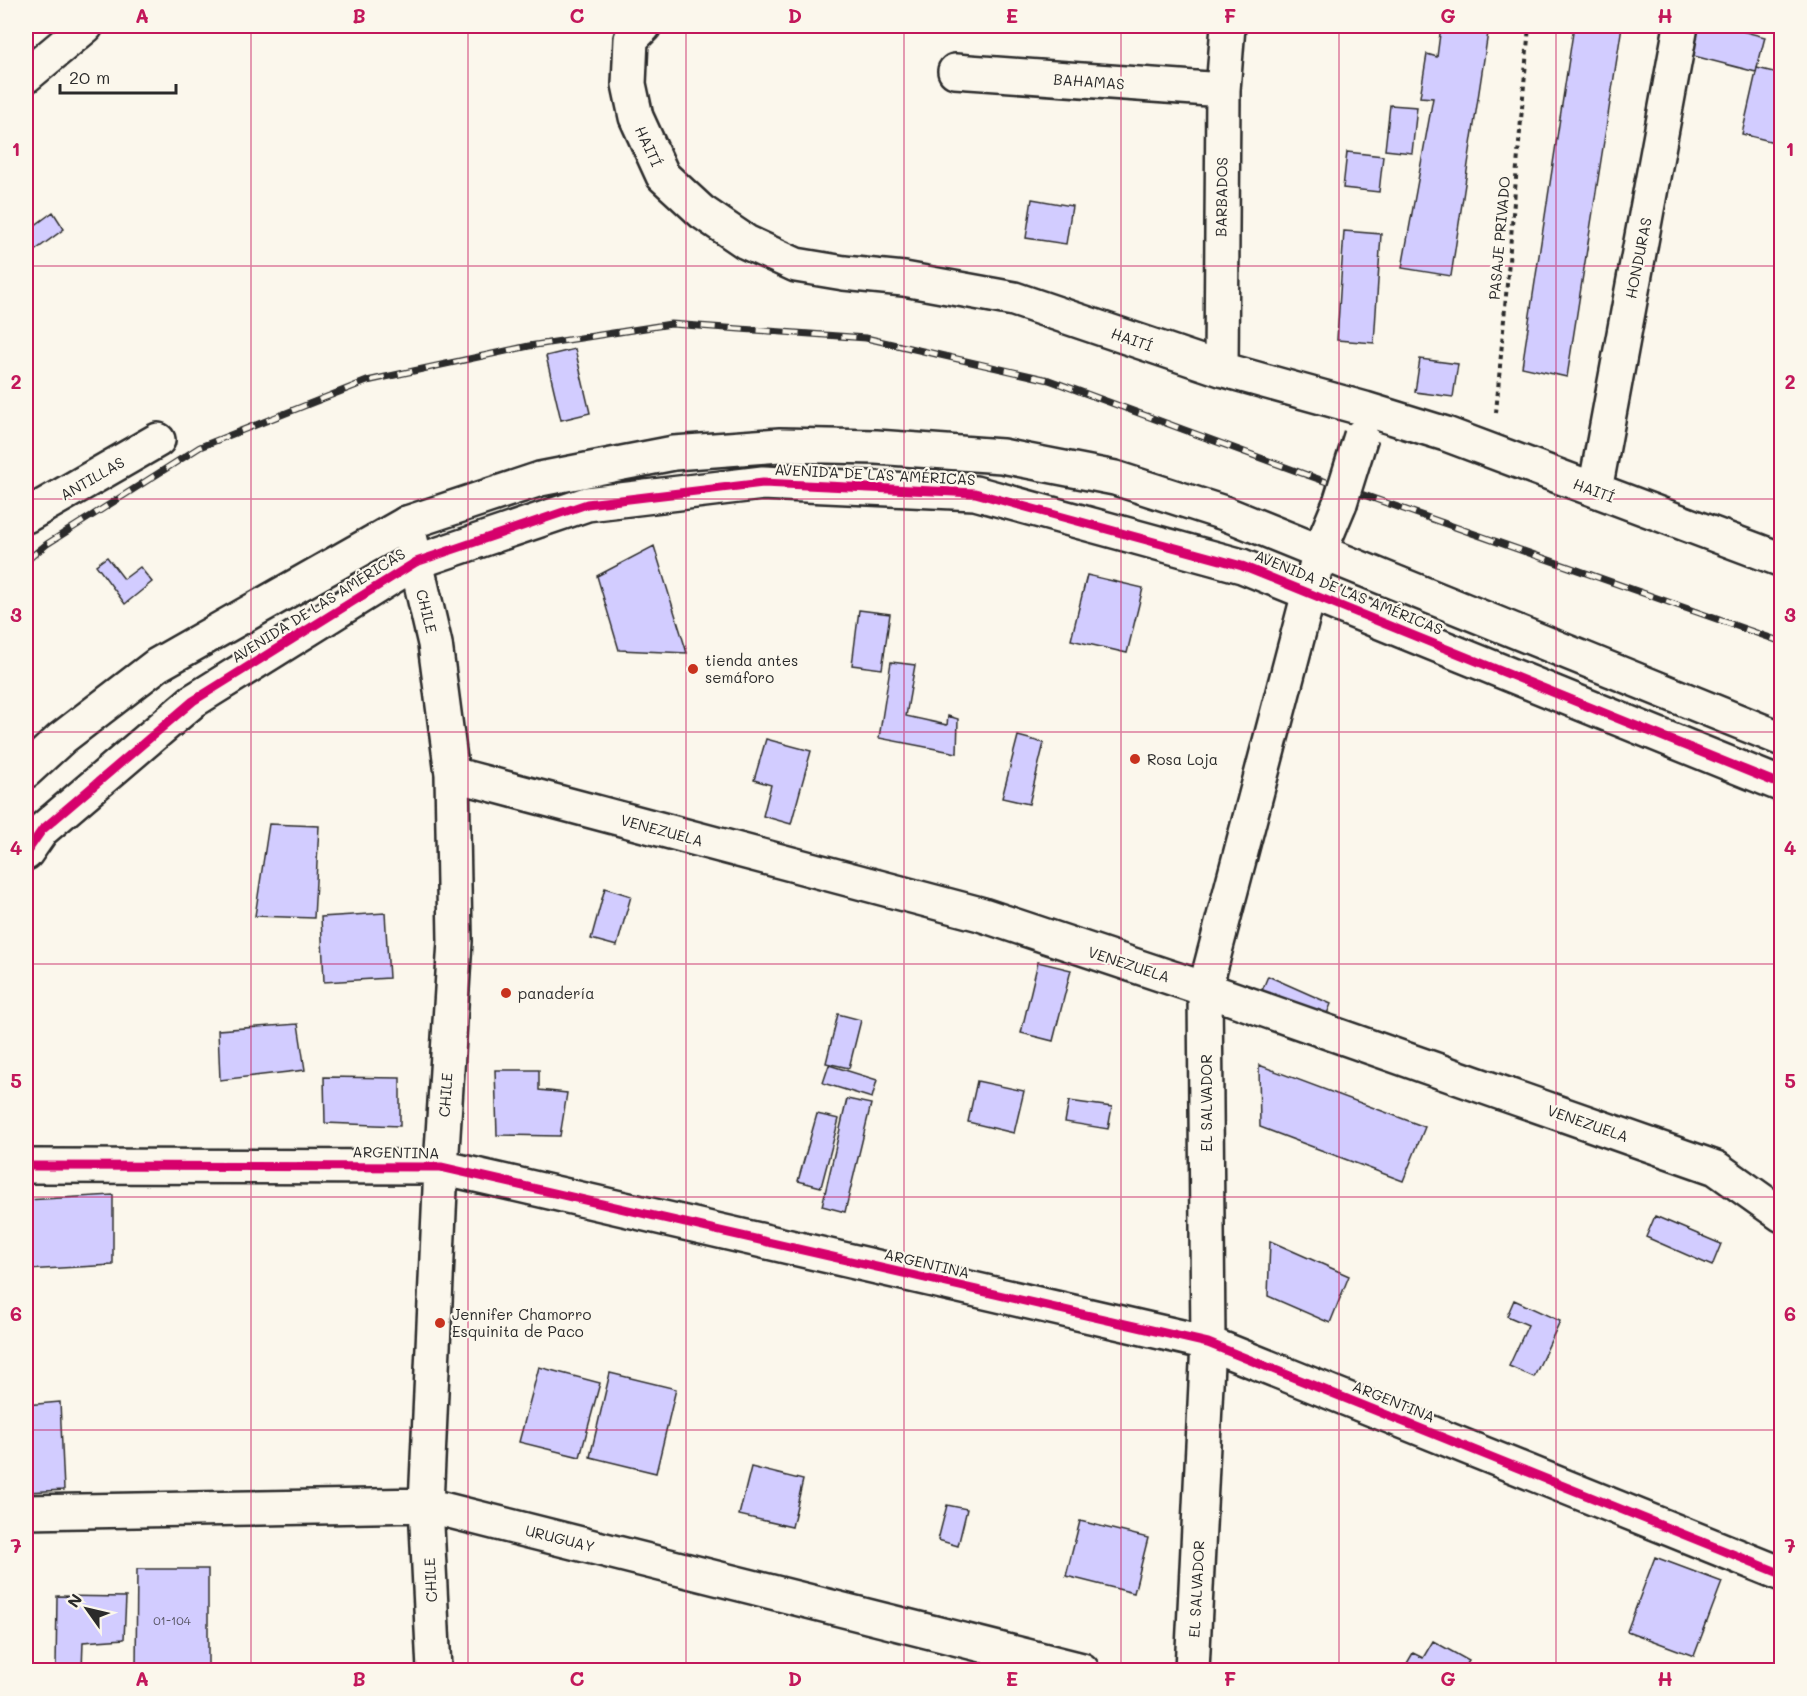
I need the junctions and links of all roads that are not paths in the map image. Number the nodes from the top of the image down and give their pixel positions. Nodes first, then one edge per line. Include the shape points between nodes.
1 (86, 26) edge
2 (644, 26) edge
3 (1227, 26) edge
4 (1681, 26) edge
5 (955, 71) dead end
6 (26, 76) edge
7 (1223, 90) junction
8 (1221, 369) junction
9 (1363, 422) junction
10 (158, 440) dead end
11 (1595, 490) junction
12 (26, 516) edge
13 (407, 523) junction
14 (1320, 551) junction
15 (1782, 560) edge
16 (416, 562) junction
17 (1309, 592) junction
18 (1782, 739) edge
19 (26, 771) edge
20 (452, 774) junction
21 (1782, 785) edge
22 (26, 853) edge
23 (1205, 989) junction
24 (26, 1166) edge
25 (441, 1167) junction
26 (1782, 1215) edge
27 (1208, 1342) junction
28 (426, 1504) junction
29 (26, 1512) edge
30 (1782, 1574) edge
31 (434, 1671) edge
32 (1082, 1671) edge
33 (1192, 1671) edge

1 - 6 street
2 - 8 street, HAITÍ via 631,39 629,84 636,117 663,176 702,212 746,242 796,265 1014,299
3 - 7 street, BARBADOS
4 - 11 street, HONDURAS
5 - 7 street, BAHAMAS
7 - 8 street, BARBADOS
8 - 9 street, HAITÍ
9 - 11 street, HAITÍ via 1446,434
9 - 14 street, EL SALVADOR, bridge via 1340,503
10 - 12 street, ANTILLAS
11 - 15 street, HAITÍ
13 - 14 street, AVENIDA DE LAS AMÉRICAS via 540,479 674,453 780,445 876,447 1002,456 1116,478 1224,513
13 - 16 street, CHILE
13 - 19 street, AVENIDA DE LAS AMÉRICAS via 156,665
14 - 17 street, EL SALVADOR
14 - 18 street, AVENIDA DE LAS AMÉRICAS
16 - 17 street, AVENIDA DE LAS AMÉRICAS via 586,504 763,483 975,493 1242,566
16 - 20 street, CHILE via 435,644
16 - 22 street, AVENIDA DE LAS AMÉRICAS via 193,701 42,830
17 - 21 street, AVENIDA DE LAS AMÉRICAS
17 - 23 street, EL SALVADOR
20 - 23 street, VENEZUELA via 980,914
20 - 25 street, CHILE via 455,941
23 - 26 street, VENEZUELA via 1716,1168
23 - 27 street, EL SALVADOR
24 - 25 street, ARGENTINA
25 - 27 street, ARGENTINA
25 - 28 street, CHILE
27 - 30 street, ARGENTINA
27 - 33 street, EL SALVADOR
28 - 29 street, URUGUAY
28 - 31 street, CHILE
28 - 32 street, URUGUAY

